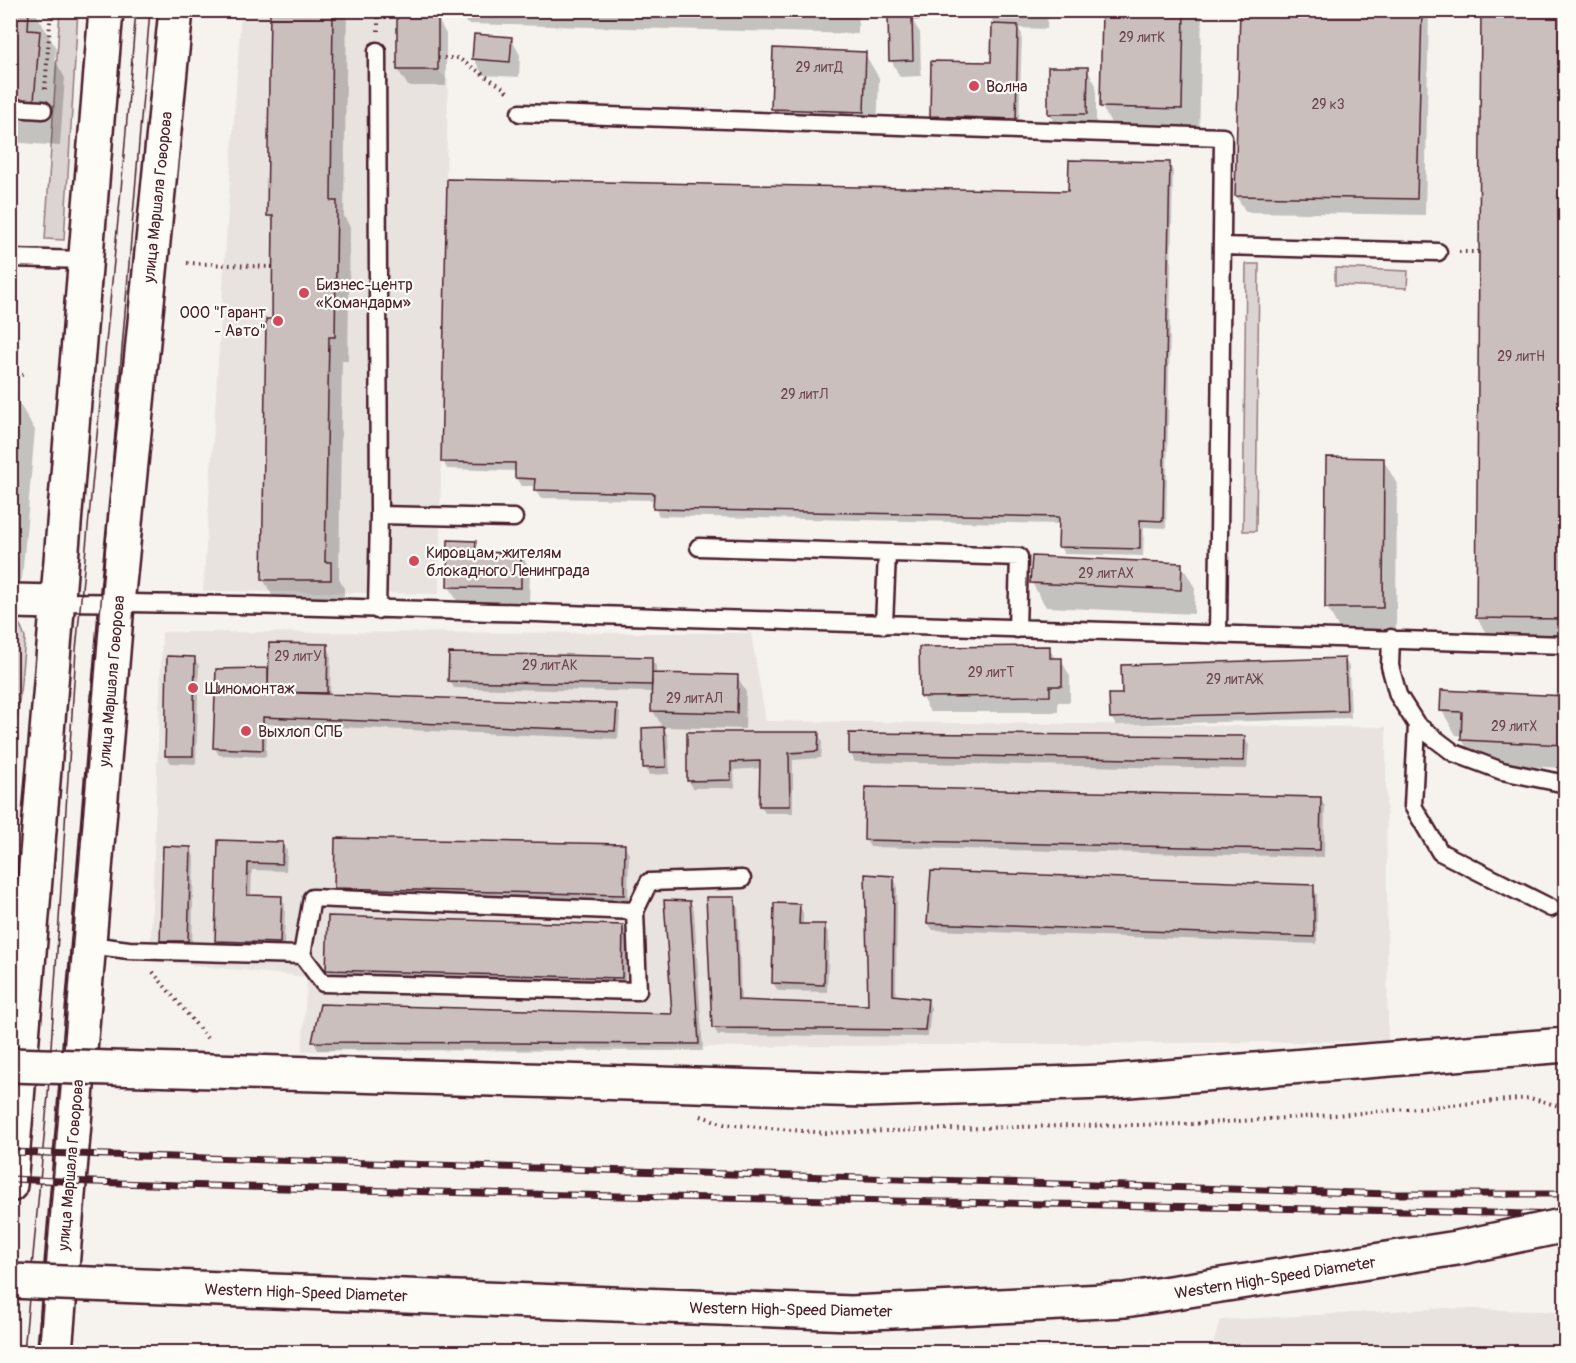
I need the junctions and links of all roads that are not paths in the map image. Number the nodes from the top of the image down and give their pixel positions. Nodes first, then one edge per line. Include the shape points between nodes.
1 (106, 10) edge
2 (176, 10) edge
3 (377, 51) dead end
4 (10, 108) edge
5 (43, 110) road end
6 (520, 113) road end
7 (1222, 246) junction
8 (1438, 252) dead end
9 (10, 258) edge
10 (86, 260) junction
11 (379, 515) junction
12 (514, 518) dead end
13 (699, 547) dead end
14 (887, 553) junction
15 (10, 601) edge
16 (58, 602) junction
17 (117, 604) junction
18 (377, 610) junction
19 (884, 624) junction
20 (1017, 629) junction
21 (1218, 635) junction
22 (1390, 638) junction
23 (1566, 645) edge
24 (1417, 725) junction
25 (1566, 784) edge
26 (742, 879) dead end
27 (1551, 908) dead end
28 (635, 911) junction
29 (89, 945) junction
30 (302, 955) junction
31 (1566, 1045) edge
32 (10, 1065) edge
33 (10, 1185) edge
34 (1566, 1225) edge
35 (10, 1281) edge
36 (55, 1353) edge

1 - 10 main road
2 - 17 main road, улица Маршала Говорова
3 - 11 lane
4 - 5 lane
6 - 7 lane via 1223,137
7 - 8 lane
7 - 21 lane
9 - 10 lane
10 - 16 main road
11 - 12 lane
11 - 18 lane
13 - 14 lane
14 - 19 lane
14 - 20 lane via 1019,557
15 - 16 main road
16 - 17 lane
16 - 33 main road
17 - 18 lane
17 - 29 main road, улица Маршала Говорова
18 - 19 lane
19 - 20 lane
20 - 21 lane
21 - 22 lane
22 - 23 lane
22 - 24 lane via 1390,666 1398,694
24 - 25 lane via 1454,753 1502,771
24 - 27 lane via 1413,806 1440,852
26 - 28 lane via 649,882
28 - 30 lane via 312,898
28 - 30 lane via 638,991 322,983
29 - 30 lane via 129,950
29 - 36 main road, улица Маршала Говорова
31 - 32 main road, bridge via 1104,1082 866,1090
34 - 35 main road, Western High-Speed Diameter, bridge via 1457,1248 1125,1300 851,1313

